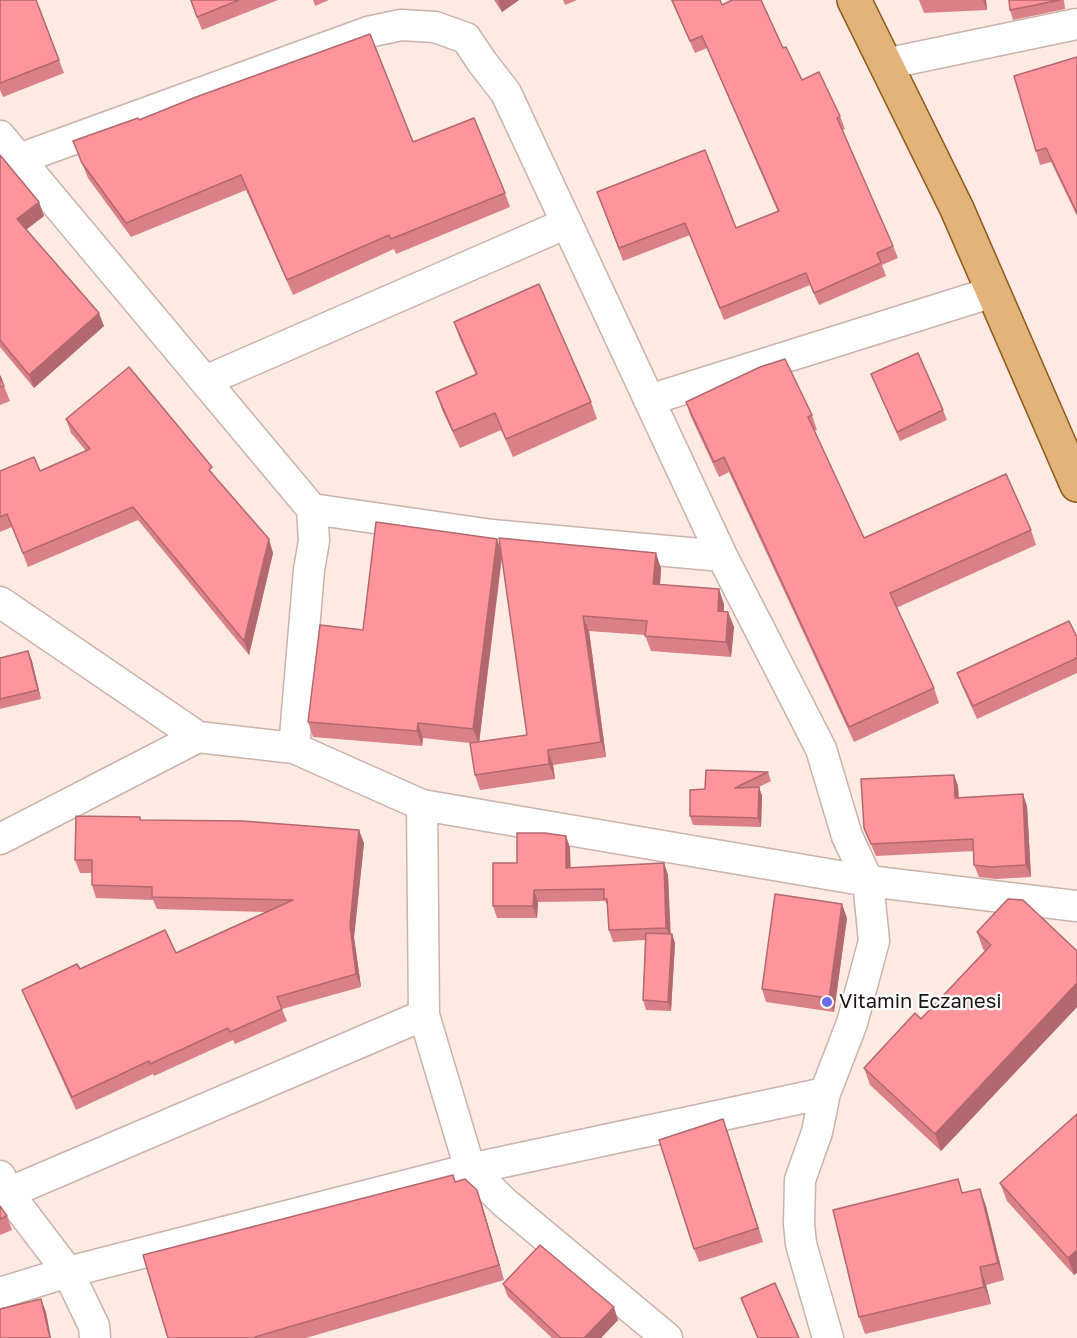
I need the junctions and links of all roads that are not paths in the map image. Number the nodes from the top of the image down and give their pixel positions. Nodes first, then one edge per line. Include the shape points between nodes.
1 (857, 3) edge
2 (1077, 24) edge
3 (885, 64) junction
4 (9, 147) edge
5 (567, 224) junction
6 (993, 292) junction
7 (205, 381) junction
8 (649, 400) junction
9 (1077, 485) edge
10 (312, 509) junction
11 (722, 556) junction
12 (0, 602) edge
13 (198, 737) junction
14 (294, 748) junction
15 (422, 805) junction
16 (0, 839) edge
17 (868, 881) junction
18 (1077, 906) edge
19 (424, 1015) junction
20 (825, 1093) junction
21 (470, 1169) junction
22 (4, 1185) edge
23 (68, 1272) junction
24 (0, 1293) edge
25 (95, 1338) edge
26 (667, 1338) edge
27 (828, 1338) edge

1 - 3 main road
2 - 3 street
3 - 6 main road
4 - 5 street via 368,32 401,25 435,27 466,38 506,93
4 - 7 street
5 - 7 street
5 - 8 street
6 - 8 street
6 - 9 main road
7 - 10 street
8 - 11 street
10 - 11 street via 492,535
10 - 14 street via 314,541
11 - 17 street via 821,749 847,836
12 - 13 street
13 - 14 street
13 - 16 street
14 - 15 street
15 - 17 street
15 - 19 street
17 - 18 street
17 - 20 street via 874,941 852,1023
19 - 21 street
19 - 22 street
20 - 21 street
20 - 27 street via 817,1132 800,1180 799,1224
21 - 23 street
21 - 26 street via 505,1203
22 - 23 street
23 - 24 street
23 - 25 street via 94,1326

